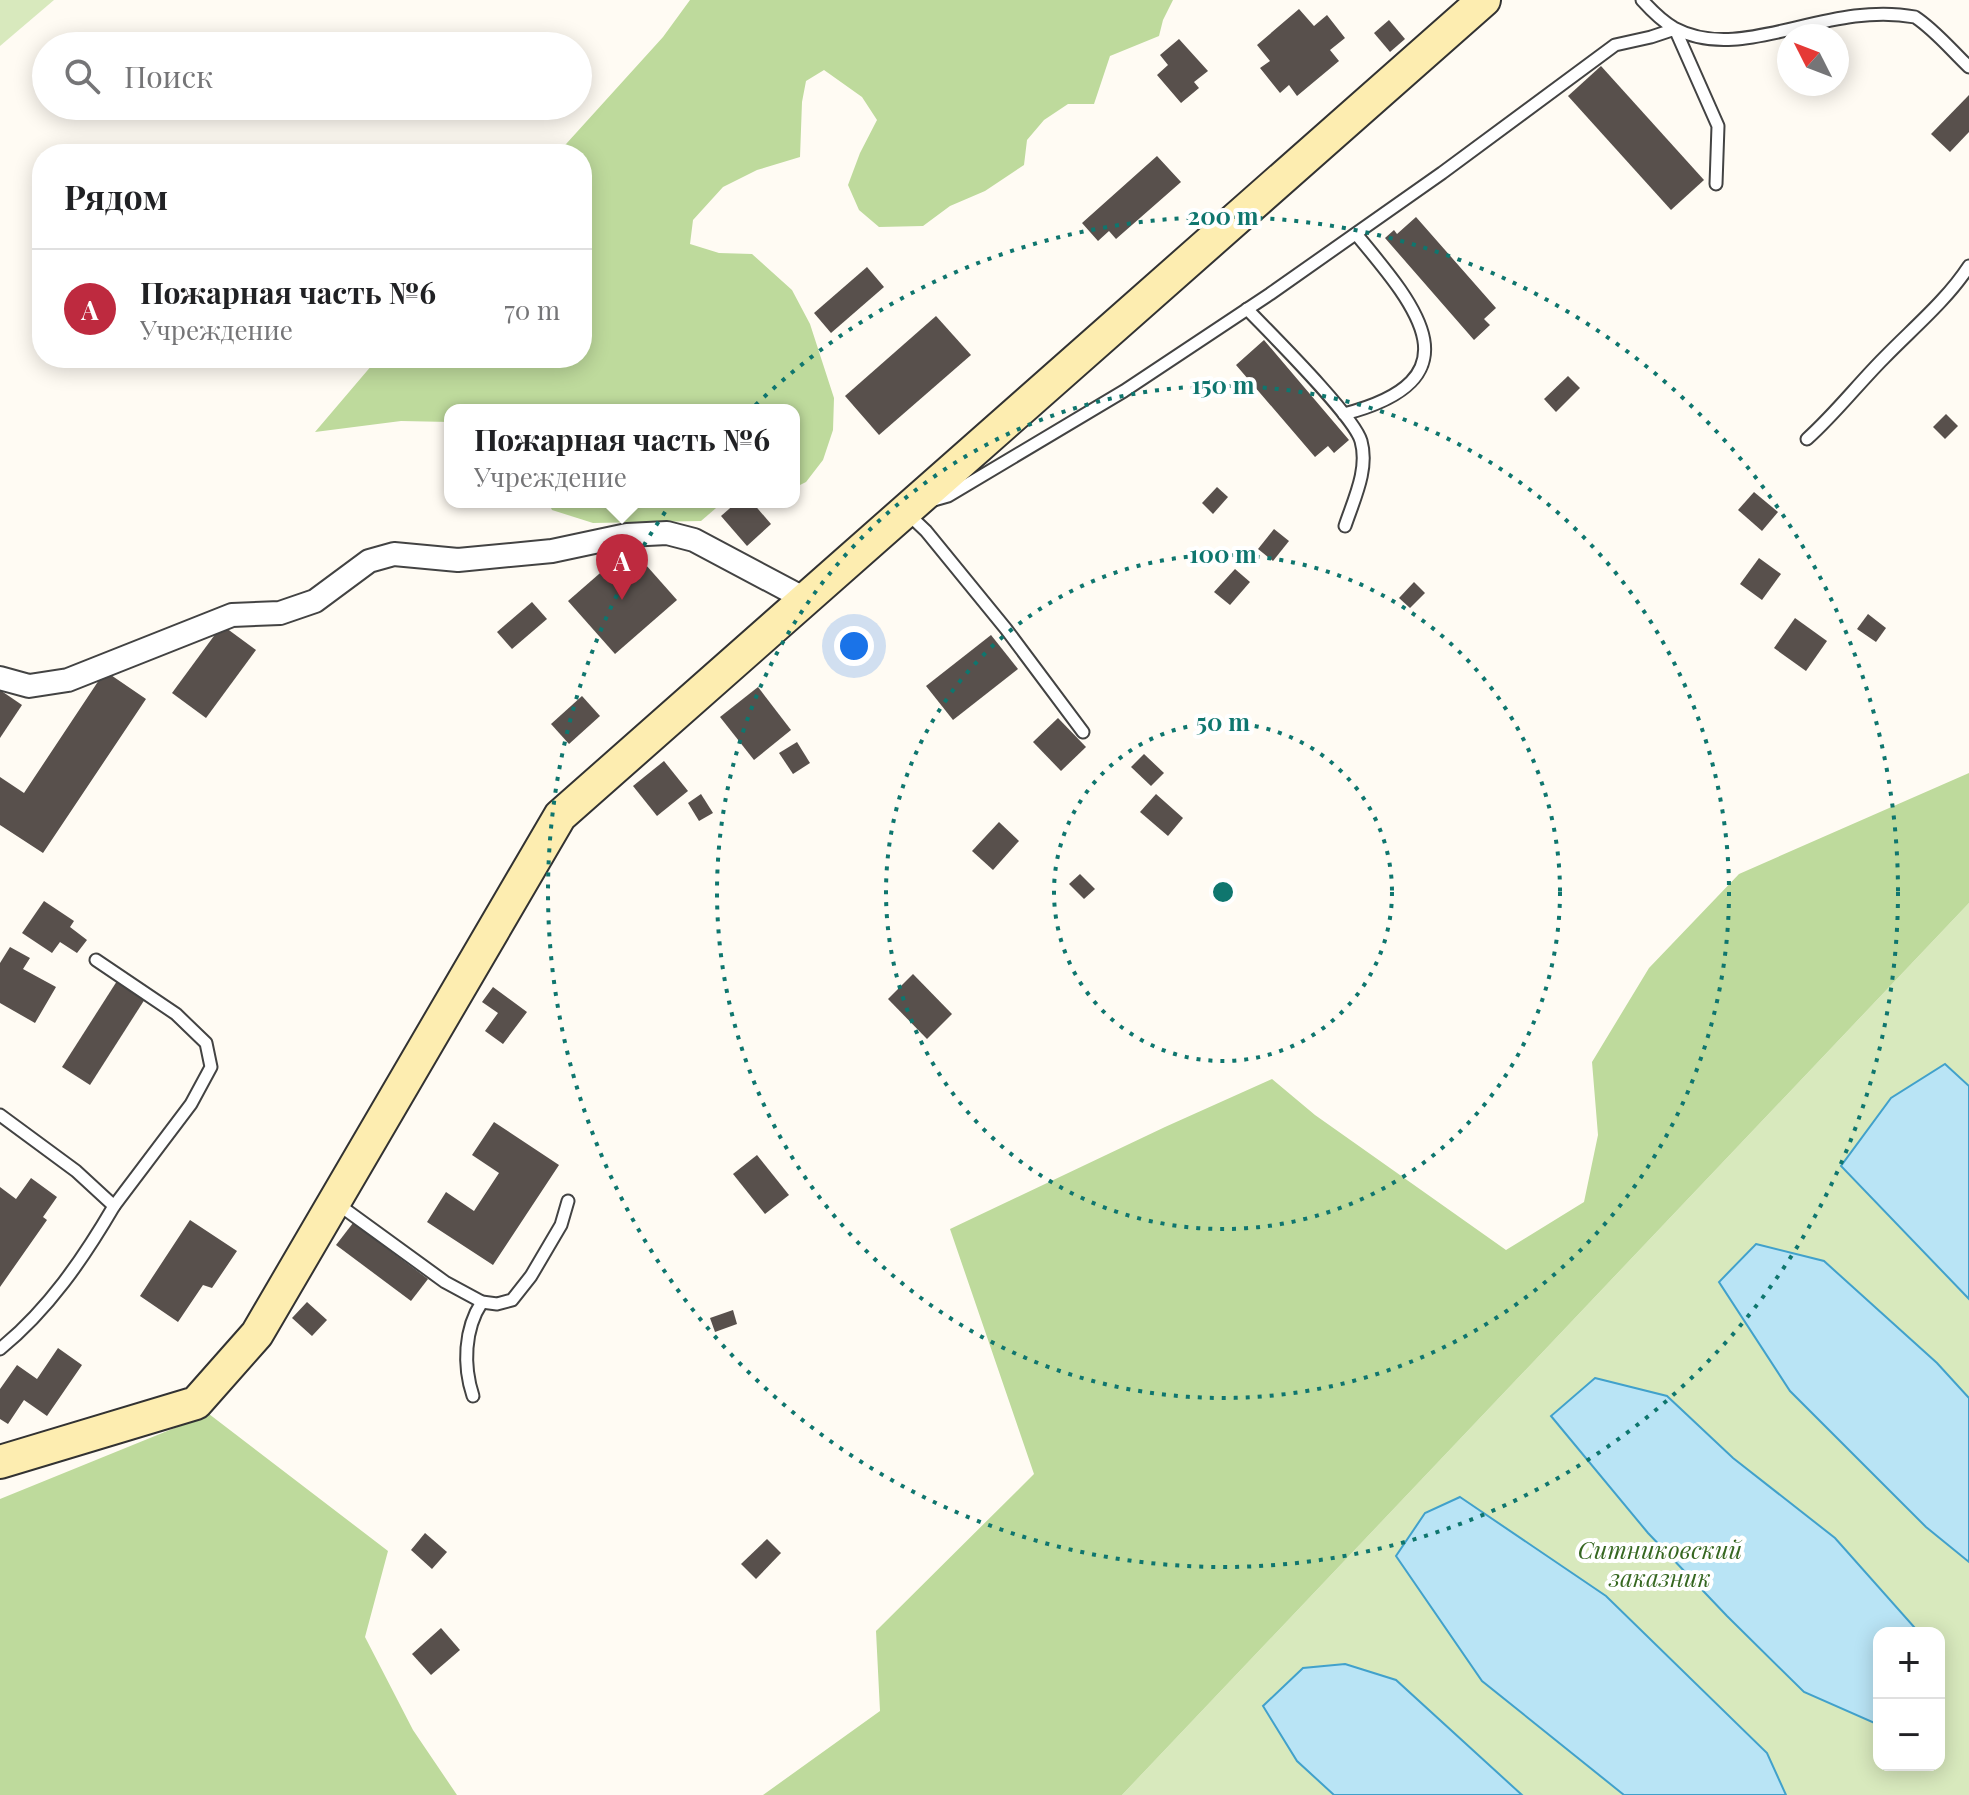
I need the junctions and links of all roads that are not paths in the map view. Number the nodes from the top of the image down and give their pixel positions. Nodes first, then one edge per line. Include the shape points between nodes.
1 (1484, 0) edge
2 (1642, 0) edge
3 (1872, 1) edge
4 (1771, 20) dead end
5 (1675, 29) junction
6 (1969, 67) edge
7 (1716, 184) dead end
8 (1356, 234) junction
9 (1969, 266) edge
10 (1247, 309) junction
11 (1344, 414) junction
12 (1807, 439) dead end
13 (905, 511) junction
14 (1345, 526) dead end
15 (805, 599) junction
16 (0, 678) edge
17 (1083, 732) dead end
18 (96, 960) dead end
19 (0, 1115) edge
20 (568, 1201) dead end
21 (334, 1202) junction
22 (114, 1206) junction
23 (482, 1302) junction
24 (0, 1349) edge
25 (473, 1396) dead end
26 (0, 1462) edge

1 - 13 street
2 - 5 lane
3 - 6 lane via 1916,18
4 - 5 lane via 1730,33 1700,35
5 - 7 lane via 1718,126
5 - 8 lane via 1615,45
8 - 10 lane
8 - 11 lane via 1417,313 1426,339 1424,365 1403,389 1376,406
9 - 12 lane
10 - 11 lane
10 - 13 lane via 1124,391 948,496
11 - 14 lane via 1361,439 1364,465
13 - 15 street
13 - 17 lane via 1006,629
15 - 16 street via 694,540 667,533 458,560 394,554 369,561 315,601 280,613 232,615 68,680 29,686
15 - 21 street via 560,816
18 - 22 lane via 176,1014 206,1043 211,1067 191,1104
19 - 22 lane
20 - 23 lane via 561,1225 520,1292 497,1304
21 - 23 lane via 445,1282
21 - 26 street via 257,1334 196,1403
22 - 24 lane via 84,1257 27,1328
23 - 25 lane via 469,1333

